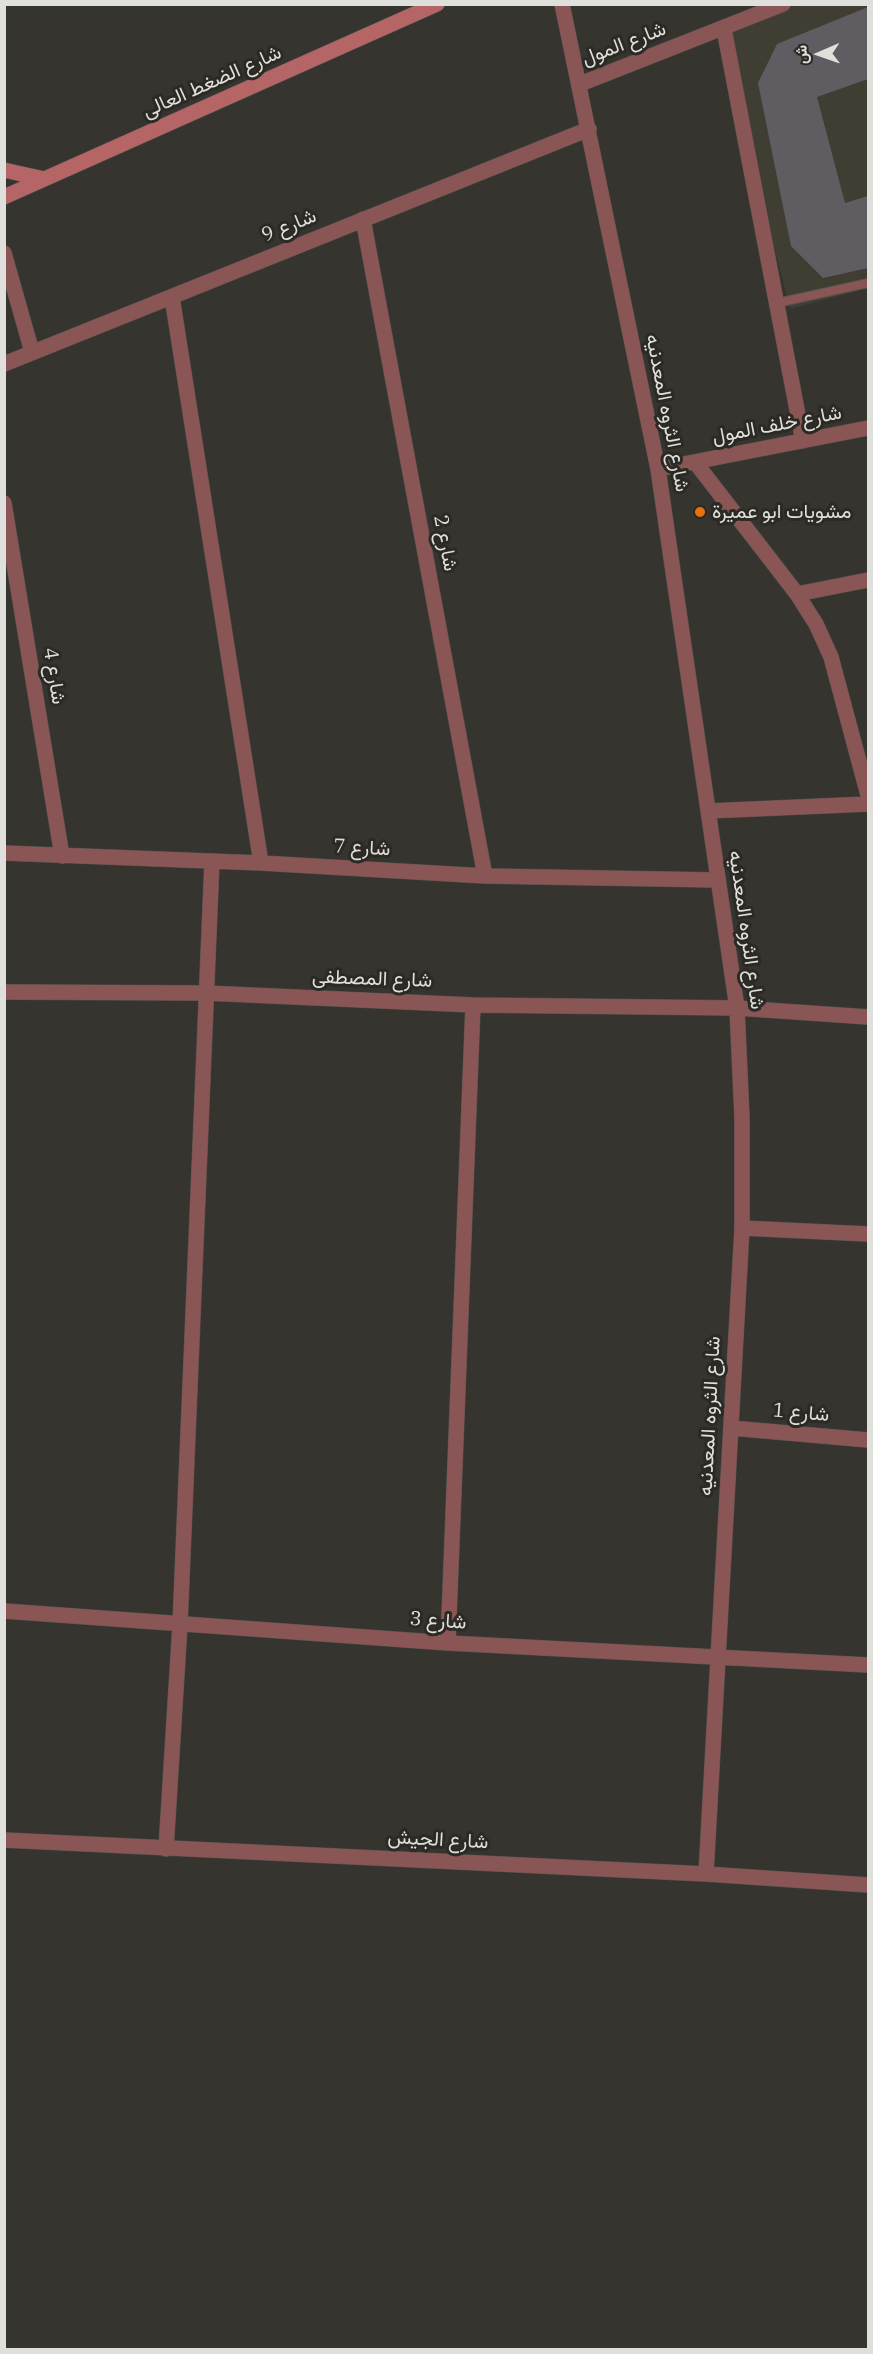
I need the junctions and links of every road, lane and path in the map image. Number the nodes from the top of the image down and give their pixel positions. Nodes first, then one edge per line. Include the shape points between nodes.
1 (438, 4) edge
2 (562, 4) edge
3 (783, 4) edge
4 (724, 29) junction
5 (580, 84) junction
6 (589, 129) junction
7 (4, 170) edge
8 (44, 179) junction
9 (4, 197) edge
10 (363, 219) junction
11 (4, 253) edge
12 (868, 283) edge
13 (172, 297) junction
14 (777, 303) junction
15 (32, 352) junction
16 (4, 364) edge
17 (868, 428) edge
18 (803, 441) junction
19 (695, 462) junction
20 (658, 469) junction
21 (4, 503) edge
22 (868, 580) edge
23 (797, 594) junction
24 (868, 795) edge
25 (868, 804) edge
26 (708, 810) junction
27 (4, 853) edge
28 (62, 856) junction
29 (212, 861) junction
30 (261, 863) junction
31 (485, 876) junction
32 (718, 880) junction
33 (4, 992) edge
34 (205, 993) junction
35 (473, 1005) junction
36 (737, 1008) junction
37 (868, 1017) edge
38 (742, 1228) junction
39 (868, 1234) edge
40 (731, 1428) junction
41 (868, 1440) edge
42 (4, 1611) edge
43 (180, 1624) junction
44 (448, 1642) junction
45 (718, 1657) junction
46 (868, 1665) edge
47 (4, 1840) edge
48 (166, 1849) junction
49 (706, 1874) junction
50 (868, 1885) edge

1 - 8 street, شارع الضغط العالى
2 - 5 street, شارع الثروه المعدنيه
3 - 4 street, شارع المول
4 - 5 street, شارع المول
4 - 14 street
5 - 6 street, شارع الثروه المعدنيه
6 - 10 street, شارع 9
6 - 20 street, شارع الثروه المعدنيه
7 - 8 street
8 - 9 street, شارع الضغط العالى
10 - 13 street, شارع 9
10 - 31 street, شارع 2
11 - 15 street
12 - 14 lane
13 - 15 street, شارع 9
13 - 30 street
14 - 18 street
15 - 16 street, شارع 9
17 - 18 street, شارع خلف المول
18 - 19 street, شارع خلف المول
19 - 20 street, شارع خلف المول
19 - 23 street
20 - 26 street, شارع الثروه المعدنيه
21 - 28 street, شارع 4
22 - 23 street
23 - 24 street via 831,657
25 - 26 street
26 - 32 street, شارع الثروه المعدنيه
27 - 28 street, شارع 7
28 - 29 street, شارع 7
29 - 30 street, شارع 7
29 - 34 street
30 - 31 street, شارع 7
31 - 32 street, شارع 7
32 - 36 street, شارع الثروه المعدنيه
33 - 34 street, شارع المصطفى
34 - 35 street, شارع المصطفى
34 - 43 street
35 - 36 street, شارع المصطفى
35 - 44 street
36 - 37 street
36 - 38 street, شارع الثروه المعدنيه
38 - 39 street
38 - 40 street, شارع الثروه المعدنيه
40 - 41 street, شارع 1
40 - 45 street, شارع الثروه المعدنيه
42 - 43 street, شارع 3
43 - 44 street, شارع 3
43 - 48 street
44 - 45 street, شارع 3
45 - 46 street, شارع 3
45 - 49 street, شارع الثروه المعدنيه
47 - 48 street, شارع الجيش
48 - 49 street, شارع الجيش
49 - 50 street, شارع الجيش

